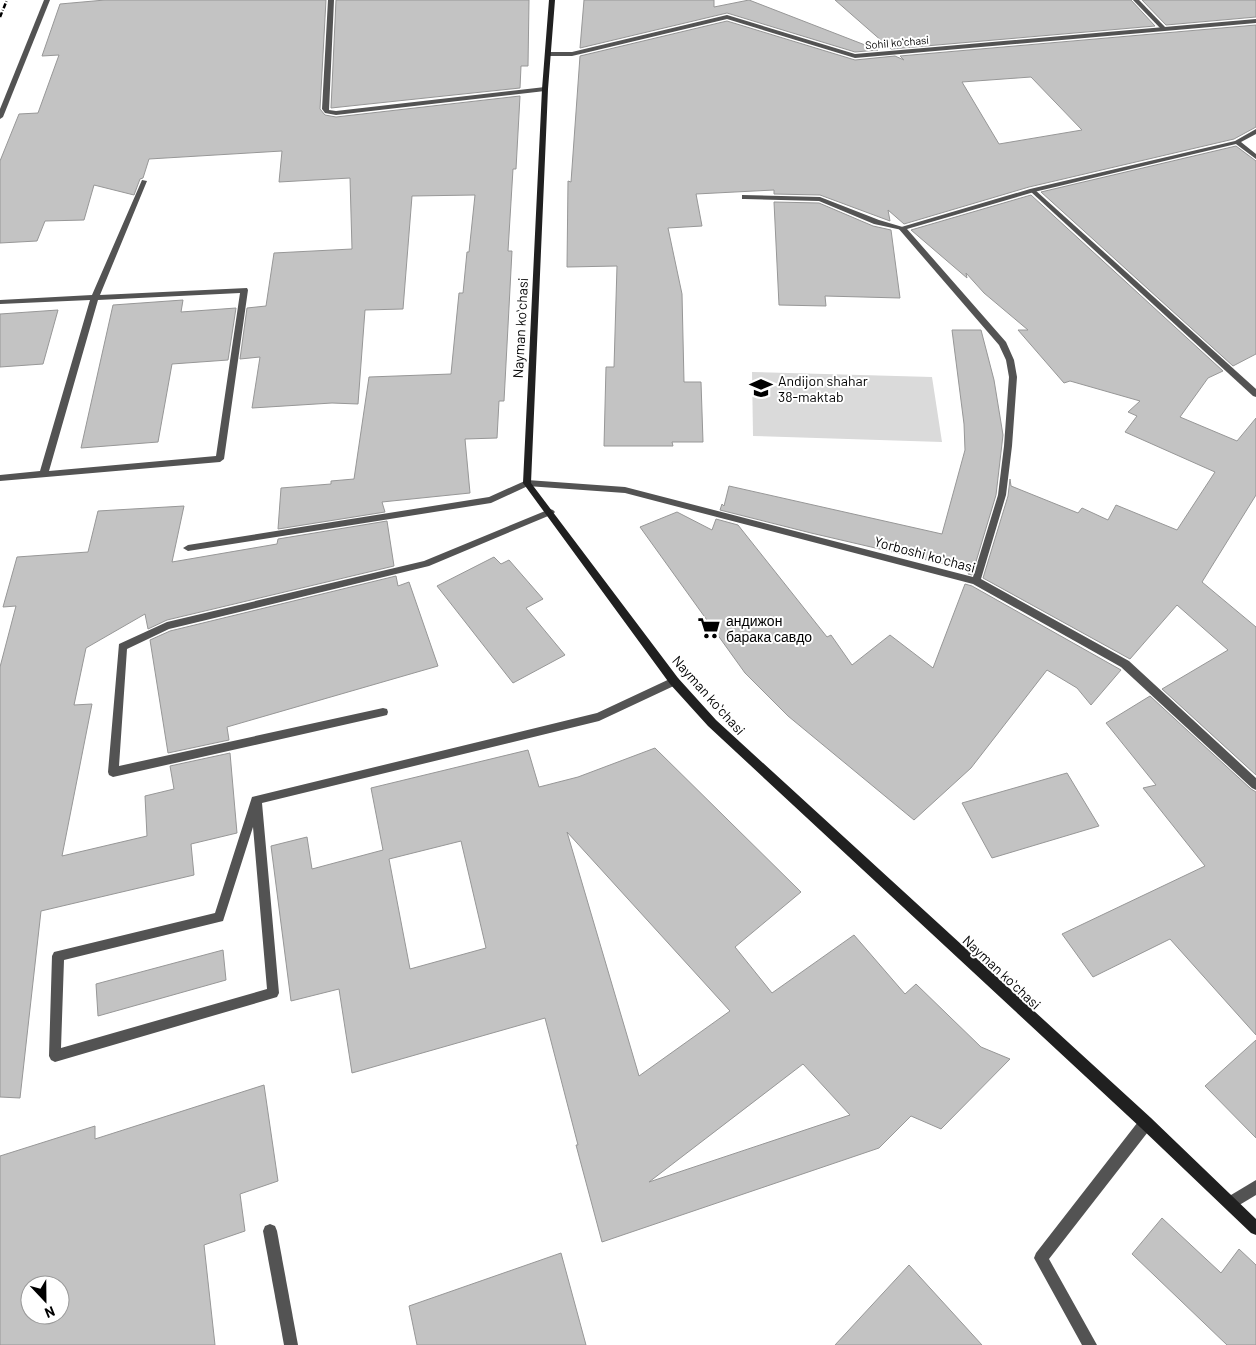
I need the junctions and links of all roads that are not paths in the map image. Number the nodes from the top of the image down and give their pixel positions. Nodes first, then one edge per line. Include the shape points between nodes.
1 (47, 0) edge
2 (331, 0) edge
3 (552, 0) edge
4 (1136, 0) edge
5 (1256, 21) edge
6 (1164, 29) junction
7 (548, 54) junction
8 (546, 89) junction
9 (0, 117) edge
10 (1256, 131) edge
11 (1237, 142) junction
12 (1256, 157) edge
13 (144, 181) dead end
14 (1032, 190) junction
15 (746, 197) dead end
16 (902, 228) junction
17 (95, 297) junction
18 (0, 302) edge
19 (1256, 394) edge
20 (44, 474) junction
21 (0, 478) edge
22 (527, 483) junction
23 (550, 512) junction
24 (188, 548) dead end
25 (976, 581) junction
26 (674, 681) junction
27 (383, 712) dead end
28 (1256, 785) edge
29 (256, 800) junction
30 (1146, 1123) junction
31 (1256, 1187) edge
32 (1231, 1203) junction
33 (1256, 1228) edge
34 (270, 1231) dead end
35 (291, 1345) edge
36 (1090, 1345) edge

1 - 9 street
2 - 8 street via 327,112
3 - 7 main road, Nayman koʻchasi
4 - 6 street
5 - 6 street, Sohil koʻchasi
6 - 7 street, Sohil koʻchasi via 855,56 727,18 572,54
7 - 8 main road, Nayman koʻchasi
8 - 22 main road, Nayman koʻchasi
10 - 11 street
11 - 12 street
11 - 14 street
13 - 17 street
14 - 16 street
14 - 19 street
15 - 16 street via 820,199 877,222
16 - 25 street via 1003,344 1010,360 1012,404 1002,495
17 - 18 street
17 - 20 street
17 - 20 street via 244,290 220,459
20 - 21 street
22 - 23 main road, Nayman koʻchasi
22 - 24 street via 491,500
22 - 25 street, Yorboshi koʻchasi via 625,490
23 - 26 main road, Nayman koʻchasi
23 - 27 street via 426,564 167,626 122,647 113,772
25 - 28 street, Yorboshi koʻchasi via 1125,664
26 - 29 street via 599,717
26 - 30 main road, Nayman koʻchasi via 712,723
29 - 29 street via 273,993 55,1056 58,956 219,917
30 - 32 main road, Nayman koʻchasi
30 - 36 street via 1041,1258
31 - 32 street
32 - 33 main road, Nayman koʻchasi
34 - 35 street

